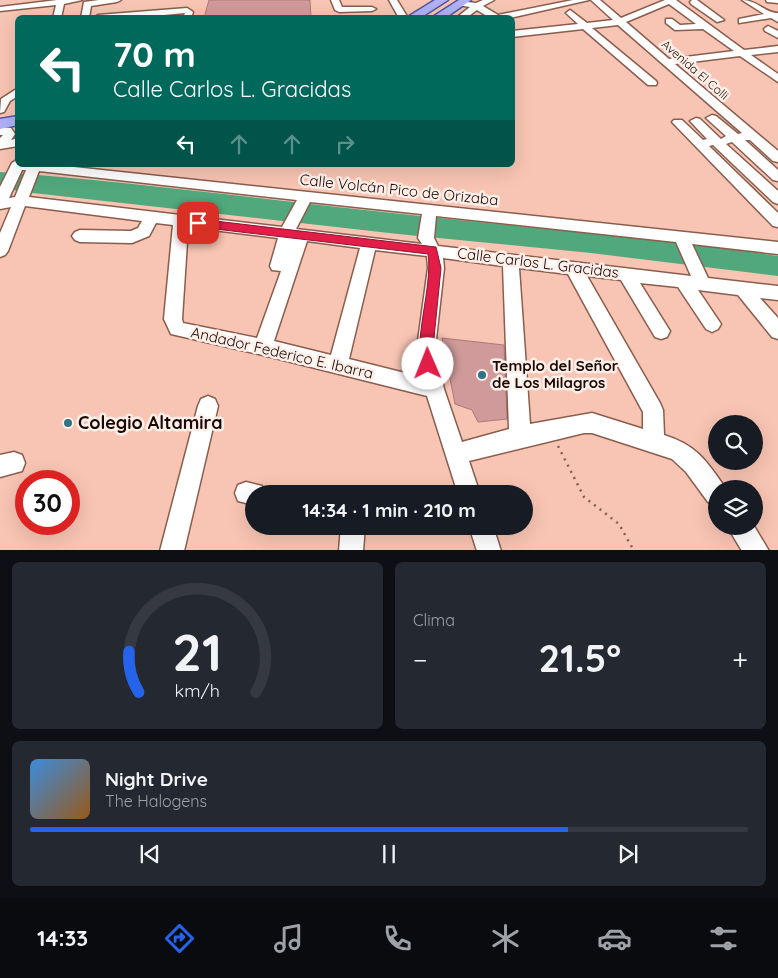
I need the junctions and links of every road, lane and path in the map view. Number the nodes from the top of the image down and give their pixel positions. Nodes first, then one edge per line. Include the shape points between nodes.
1 (74, 0) edge
2 (352, 0) edge
3 (404, 0) edge
4 (443, 0) edge
5 (490, 0) edge
6 (585, 0) edge
7 (595, 0) edge
8 (671, 0) edge
9 (747, 0) edge
10 (753, 0) edge
11 (770, 0) edge
12 (58, 1) edge
13 (336, 1) edge
14 (778, 1) edge
15 (394, 2) edge
16 (463, 2) edge
17 (694, 2) dead end
18 (119, 3) edge
19 (151, 4) dead end
20 (371, 4) edge
21 (477, 6) junction
22 (0, 9) edge
23 (411, 12) edge
24 (570, 12) dead end
25 (69, 13) dead end
26 (84, 13) edge
27 (57, 15) edge
28 (152, 15) edge
29 (188, 15) edge
30 (402, 15) edge
31 (441, 15) edge
32 (464, 15) edge
33 (490, 15) edge
34 (510, 15) edge
35 (776, 17) edge
36 (732, 18) dead end
37 (668, 20) dead end
38 (720, 20) junction
39 (742, 21) dead end
40 (620, 22) junction
41 (703, 24) junction
42 (587, 26) junction
43 (768, 29) dead end
44 (515, 34) edge
45 (778, 35) edge
46 (778, 49) edge
47 (742, 53) junction
48 (667, 62) junction
49 (778, 79) edge
50 (652, 83) dead end
51 (15, 93) edge
52 (712, 118) dead end
53 (6, 120) edge
54 (696, 121) dead end
55 (678, 122) dead end
56 (752, 136) junction
57 (735, 138) junction
58 (716, 141) junction
59 (15, 143) edge
60 (700, 144) junction
61 (778, 145) edge
62 (0, 146) edge
63 (765, 147) junction
64 (778, 158) edge
65 (16, 167) edge
66 (34, 168) edge
67 (778, 177) edge
68 (305, 199) junction
69 (778, 199) edge
70 (1, 200) edge
71 (15, 206) edge
72 (429, 213) junction
73 (151, 217) junction
74 (181, 221) junction
75 (778, 222) edge
76 (293, 231) junction
77 (80, 236) dead end
78 (683, 241) junction
79 (369, 243) junction
80 (429, 244) junction
81 (645, 244) dead end
82 (778, 248) edge
83 (0, 251) edge
84 (511, 260) junction
85 (278, 266) dead end
86 (573, 268) junction
87 (626, 274) junction
88 (694, 279) junction
89 (743, 289) junction
90 (778, 293) edge
91 (712, 324) dead end
92 (660, 331) dead end
93 (778, 331) edge
94 (263, 347) junction
95 (338, 365) junction
96 (434, 389) junction
97 (208, 406) dead end
98 (550, 430) junction
99 (520, 437) junction
100 (654, 441) junction
101 (456, 454) junction
102 (708, 483) edge
103 (467, 485) edge
104 (352, 535) edge
105 (484, 535) edge
106 (746, 535) edge
107 (172, 550) edge
108 (351, 550) edge
109 (489, 550) edge
110 (634, 550) edge
111 (757, 550) edge

1 - 12 street
1 - 25 street
2 - 13 street
3 - 15 street
4 - 23 main road
5 - 21 street
6 - 34 street
7 - 40 street, Avenida El Colli
8 - 40 street
8 - 41 street
9 - 10 street
9 - 35 street
11 - 14 street
12 - 22 street
12 - 27 street
13 - 20 street via 339,10
15 - 23 street
15 - 30 street
16 - 21 street
16 - 31 main road
17 - 38 street
18 - 19 street
18 - 26 street
21 - 32 street
21 - 33 street
24 - 42 street
28 - 29 street via 187,10
35 - 39 street
36 - 38 street
37 - 41 street via 678,28
38 - 41 street
40 - 42 street
40 - 48 street, Avenida El Colli
41 - 47 street
42 - 44 street
42 - 50 street
43 - 45 street
46 - 47 street
47 - 48 street
47 - 49 street
48 - 56 street, Avenida El Colli
51 - 53 street via 6,98
52 - 57 street
53 - 62 street via 8,135
54 - 58 street
55 - 60 street
56 - 57 street
56 - 63 street, Avenida El Colli
57 - 58 street
57 - 67 street
58 - 60 street
58 - 69 street
59 - 62 street
60 - 75 street
61 - 63 street
63 - 64 street, Avenida El Colli
65 - 70 street
66 - 68 street, Calle Volcán Pico de Orizaba
66 - 71 street
68 - 72 street, Calle Volcán Pico de Orizaba
68 - 76 street
70 - 71 street, Calle Carlos L. Gracidas
71 - 73 street, Calle Carlos L. Gracidas
71 - 83 street
72 - 78 street, Calle Volcán Pico de Orizaba
72 - 80 street
73 - 74 street, Calle Carlos L. Gracidas
73 - 77 street via 144,232 132,238
74 - 76 street, Calle Carlos L. Gracidas
74 - 94 street, Andador Federico E. Ibarra via 173,319 177,329
76 - 79 street, Calle Carlos L. Gracidas
76 - 85 street
76 - 94 street
78 - 81 street
78 - 82 street, Calle Volcán Pico de Orizaba
78 - 88 street
79 - 80 street, Calle Carlos L. Gracidas
79 - 95 street
80 - 84 street, Calle Carlos L. Gracidas
80 - 96 street via 436,268 426,348
84 - 86 street, Calle Carlos L. Gracidas
84 - 99 street
86 - 87 street, Calle Carlos L. Gracidas
86 - 100 street via 653,410
87 - 88 street, Calle Carlos L. Gracidas
87 - 92 street
88 - 89 street, Calle Carlos L. Gracidas
88 - 91 street
89 - 90 street, Calle Carlos L. Gracidas
89 - 93 street
94 - 95 street, Andador Federico E. Ibarra
95 - 96 street, Andador Federico E. Ibarra
96 - 101 street
97 - 107 street
98 - 99 street
98 - 100 street via 592,423
98 - 110 path via 584,497 619,524
99 - 101 street
100 - 102 street via 688,456
101 - 103 street
104 - 108 street
105 - 109 street
106 - 111 street

